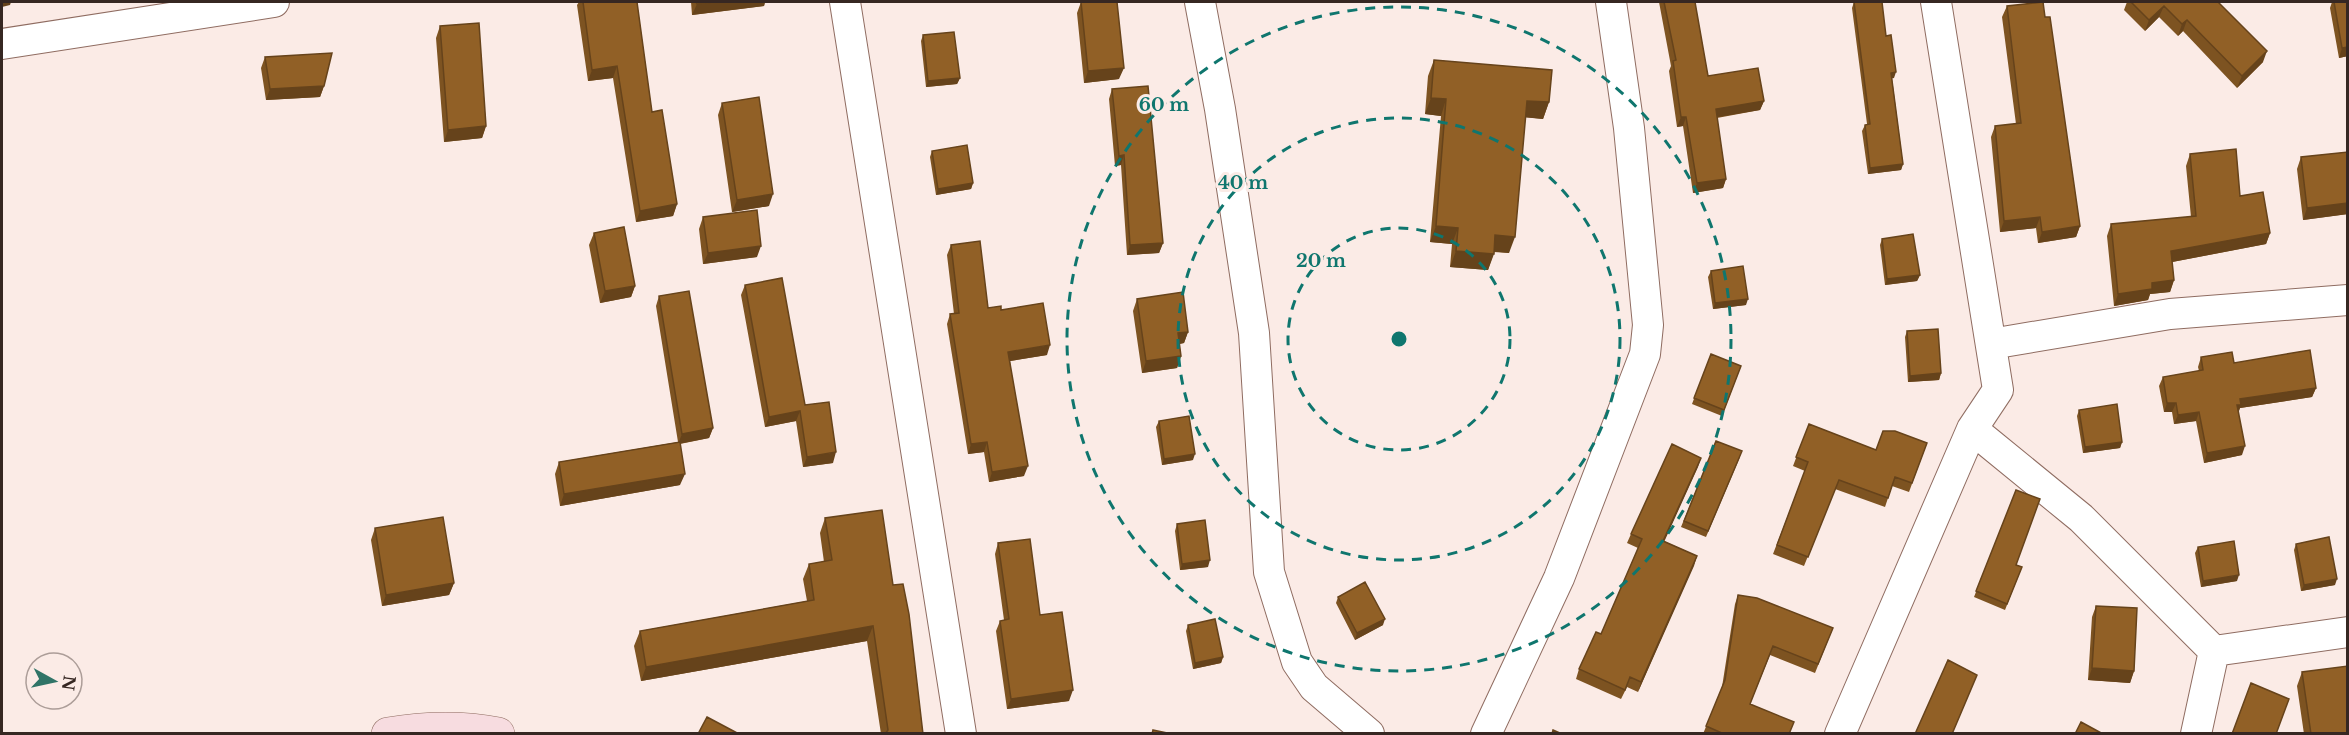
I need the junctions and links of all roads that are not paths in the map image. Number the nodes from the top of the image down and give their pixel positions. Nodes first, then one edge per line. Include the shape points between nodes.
1 (274, 2) edge
2 (845, 2) edge
3 (1200, 2) edge
4 (1611, 2) edge
5 (1936, 2) edge
6 (2, 44) edge
7 (2348, 300) edge
8 (1991, 344) junction
9 (1972, 429) junction
10 (2348, 632) edge
11 (2214, 651) junction
12 (388, 734) edge
13 (498, 734) edge
14 (961, 734) edge
15 (1369, 734) edge
16 (1486, 734) edge
17 (1840, 734) edge
18 (2196, 734) edge

1 - 6 street
2 - 14 street
3 - 15 street via 1254,333 1269,572 1297,662 1314,687
4 - 16 street via 1629,128 1648,325 1645,354 1559,578
5 - 8 street
7 - 8 street via 2170,314
8 - 9 street via 1998,390
9 - 11 street via 2081,518
9 - 17 street
10 - 11 street
11 - 18 street
12 - 13 street via 442,729

